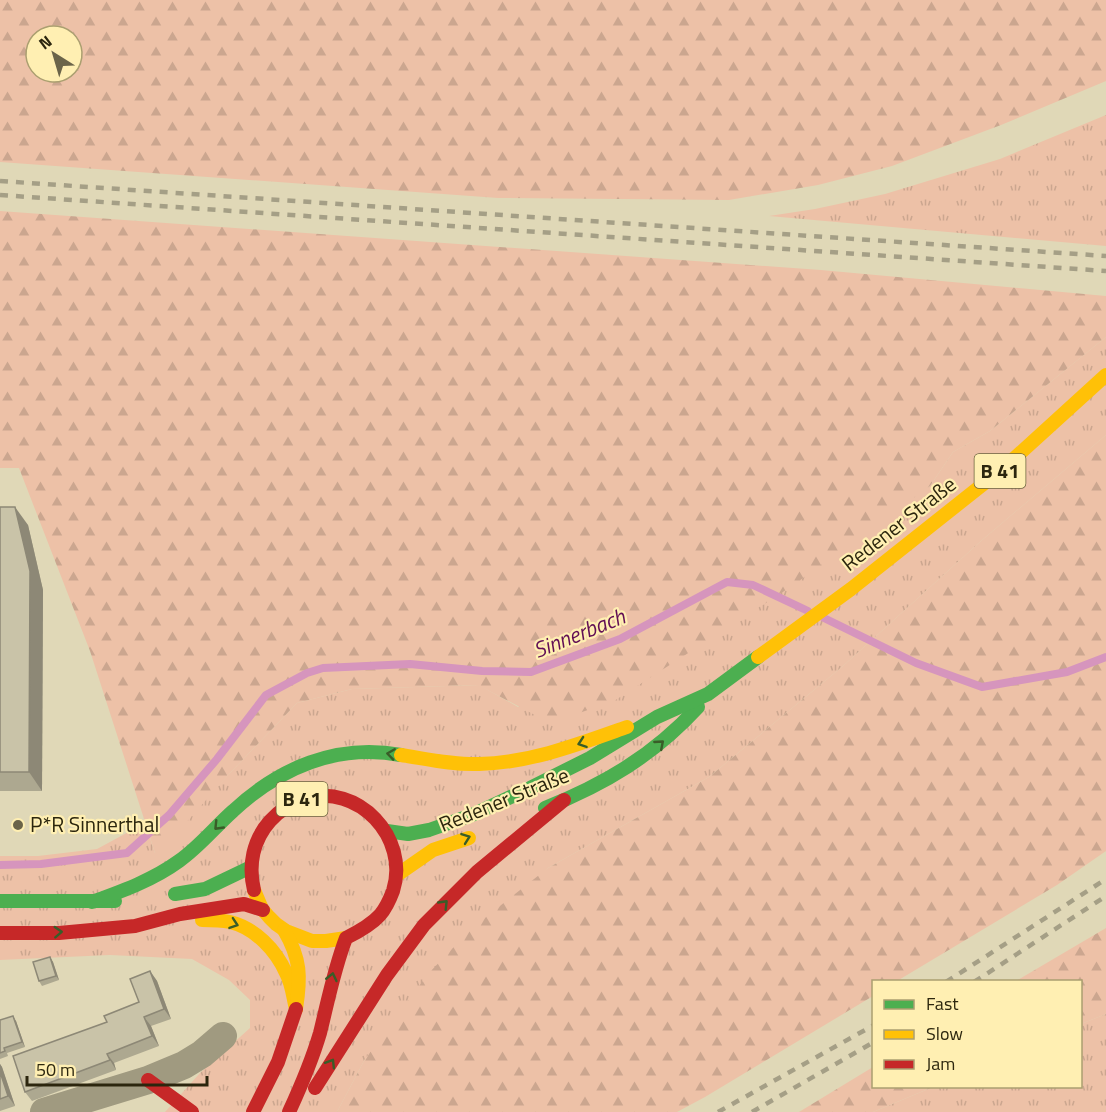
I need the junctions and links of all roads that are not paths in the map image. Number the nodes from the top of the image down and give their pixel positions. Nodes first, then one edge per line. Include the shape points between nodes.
1 (1106, 375) edge
2 (708, 694) junction
3 (657, 717) junction
4 (564, 800) junction
5 (524, 816) dead end
6 (387, 831) junction
7 (483, 832) dead end
8 (250, 867) junction
9 (397, 875) junction
10 (163, 896) dead end
11 (132, 900) dead end
12 (0, 901) edge
13 (92, 902) junction
14 (263, 910) junction
15 (135, 926) junction
16 (284, 930) junction
17 (0, 933) edge
18 (346, 938) junction
19 (296, 1009) junction
20 (223, 1036) dead end
21 (148, 1080) junction
22 (81, 1106) edge
23 (252, 1111) edge
24 (44, 1112) edge
25 (192, 1112) edge
26 (289, 1112) edge
27 (299, 1112) edge

1 - 2 main road, Redener Straße / B 41 via 1006,466 851,589
2 - 3 main road, Redener Straße / B 41
4 -> 2 main road, Redener Straße / B 41 via 648,754
3 - 6 main road, Redener Straße / B 41 via 590,758 472,815 408,834
3 -> 13 main road via 524,760 481,764 380,752 310,762 276,776 260,788 178,862 130,888
4 - 5 main road, Redener Straße / B 41
27 -> 4 main road, B 41 via 382,982 424,925 477,872
6 - 8 main road, B 41 via 371,813 351,801 328,796 305,798 266,823 255,844
6 - 9 main road, B 41 via 397,860
9 -> 7 main road, Redener Straße via 433,850
8 - 10 main road via 205,889
8 - 14 main road, B 41
9 - 18 main road, B 41 via 392,896 381,914 365,929
11 - 13 main road
12 - 13 main road
14 - 15 main road via 244,904 225,906
14 - 16 main road, B 41
17 -> 15 main road via 59,933
15 -> 19 main road via 214,920 244,928 269,946 286,972
16 - 18 main road, B 41 via 315,941
16 - 19 main road, B 41 via 299,958
26 -> 18 main road via 308,1071 337,958
19 - 23 main road, B 41 via 279,1061
20 - 21 street via 184,1065
21 - 22 street
21 - 25 main road
22 - 24 street

